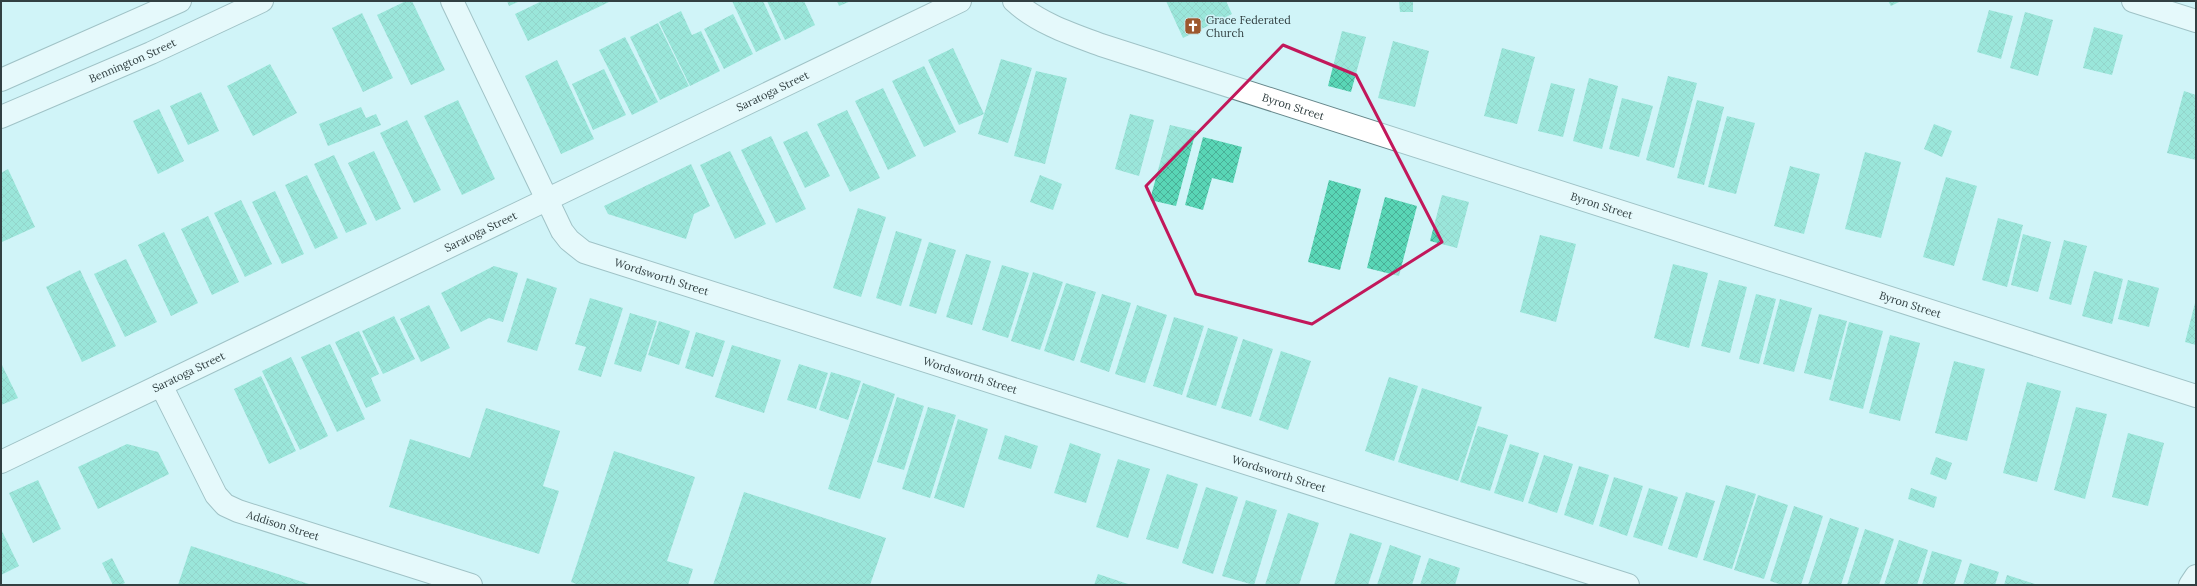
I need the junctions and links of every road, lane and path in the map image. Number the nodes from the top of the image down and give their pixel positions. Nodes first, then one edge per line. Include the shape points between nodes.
1 (180, 1) edge
2 (262, 1) edge
3 (452, 1) edge
4 (960, 1) edge
5 (1014, 1) edge
6 (2133, 1) edge
7 (2196, 21) edge
8 (1, 80) edge
9 (1, 117) edge
10 (547, 199) junction
11 (161, 385) junction
12 (2196, 396) edge
13 (1, 462) edge
14 (2196, 576) edge
15 (471, 585) edge
16 (1628, 585) edge
17 (2190, 585) edge

1 - 8 street
2 - 9 street, Bennington Street via 157,50
3 - 10 street, Wordsworth Street
4 - 10 street, Saratoga Street
5 - 12 street, Byron Street via 1050,24 1101,45
6 - 7 street
10 - 11 street, Saratoga Street
10 - 16 street, Wordsworth Street via 569,240 584,252 594,256
11 - 13 street, Saratoga Street
11 - 15 street, Addison Street via 216,495 225,505
14 - 17 street

